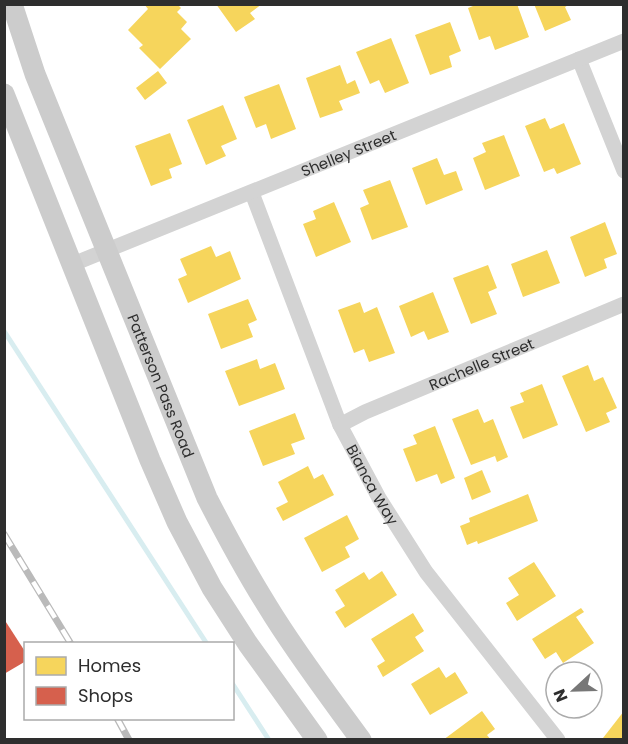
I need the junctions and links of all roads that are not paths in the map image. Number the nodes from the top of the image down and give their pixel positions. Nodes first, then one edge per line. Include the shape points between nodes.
1 (12, 4) edge
2 (624, 40) edge
3 (579, 58) junction
4 (4, 94) edge
5 (624, 171) edge
6 (252, 193) junction
7 (106, 251) junction
8 (73, 264) junction
9 (624, 304) edge
10 (340, 424) junction
11 (317, 740) edge
12 (361, 740) edge
13 (558, 740) edge

1 - 7 main road, Patterson Pass Road via 35,74
2 - 3 street, Shelley Street
3 - 5 street
3 - 6 street, Shelley Street
4 - 8 main road
6 - 7 street, Shelley Street
6 - 10 street, Bianca Way
7 - 8 street, Shelley Street
7 - 12 main road, Patterson Pass Road via 187,452 234,550 288,638
8 - 11 main road via 177,522 212,588
9 - 10 street, Rachelle Street
10 - 13 street, Bianca Way via 379,498 426,572

